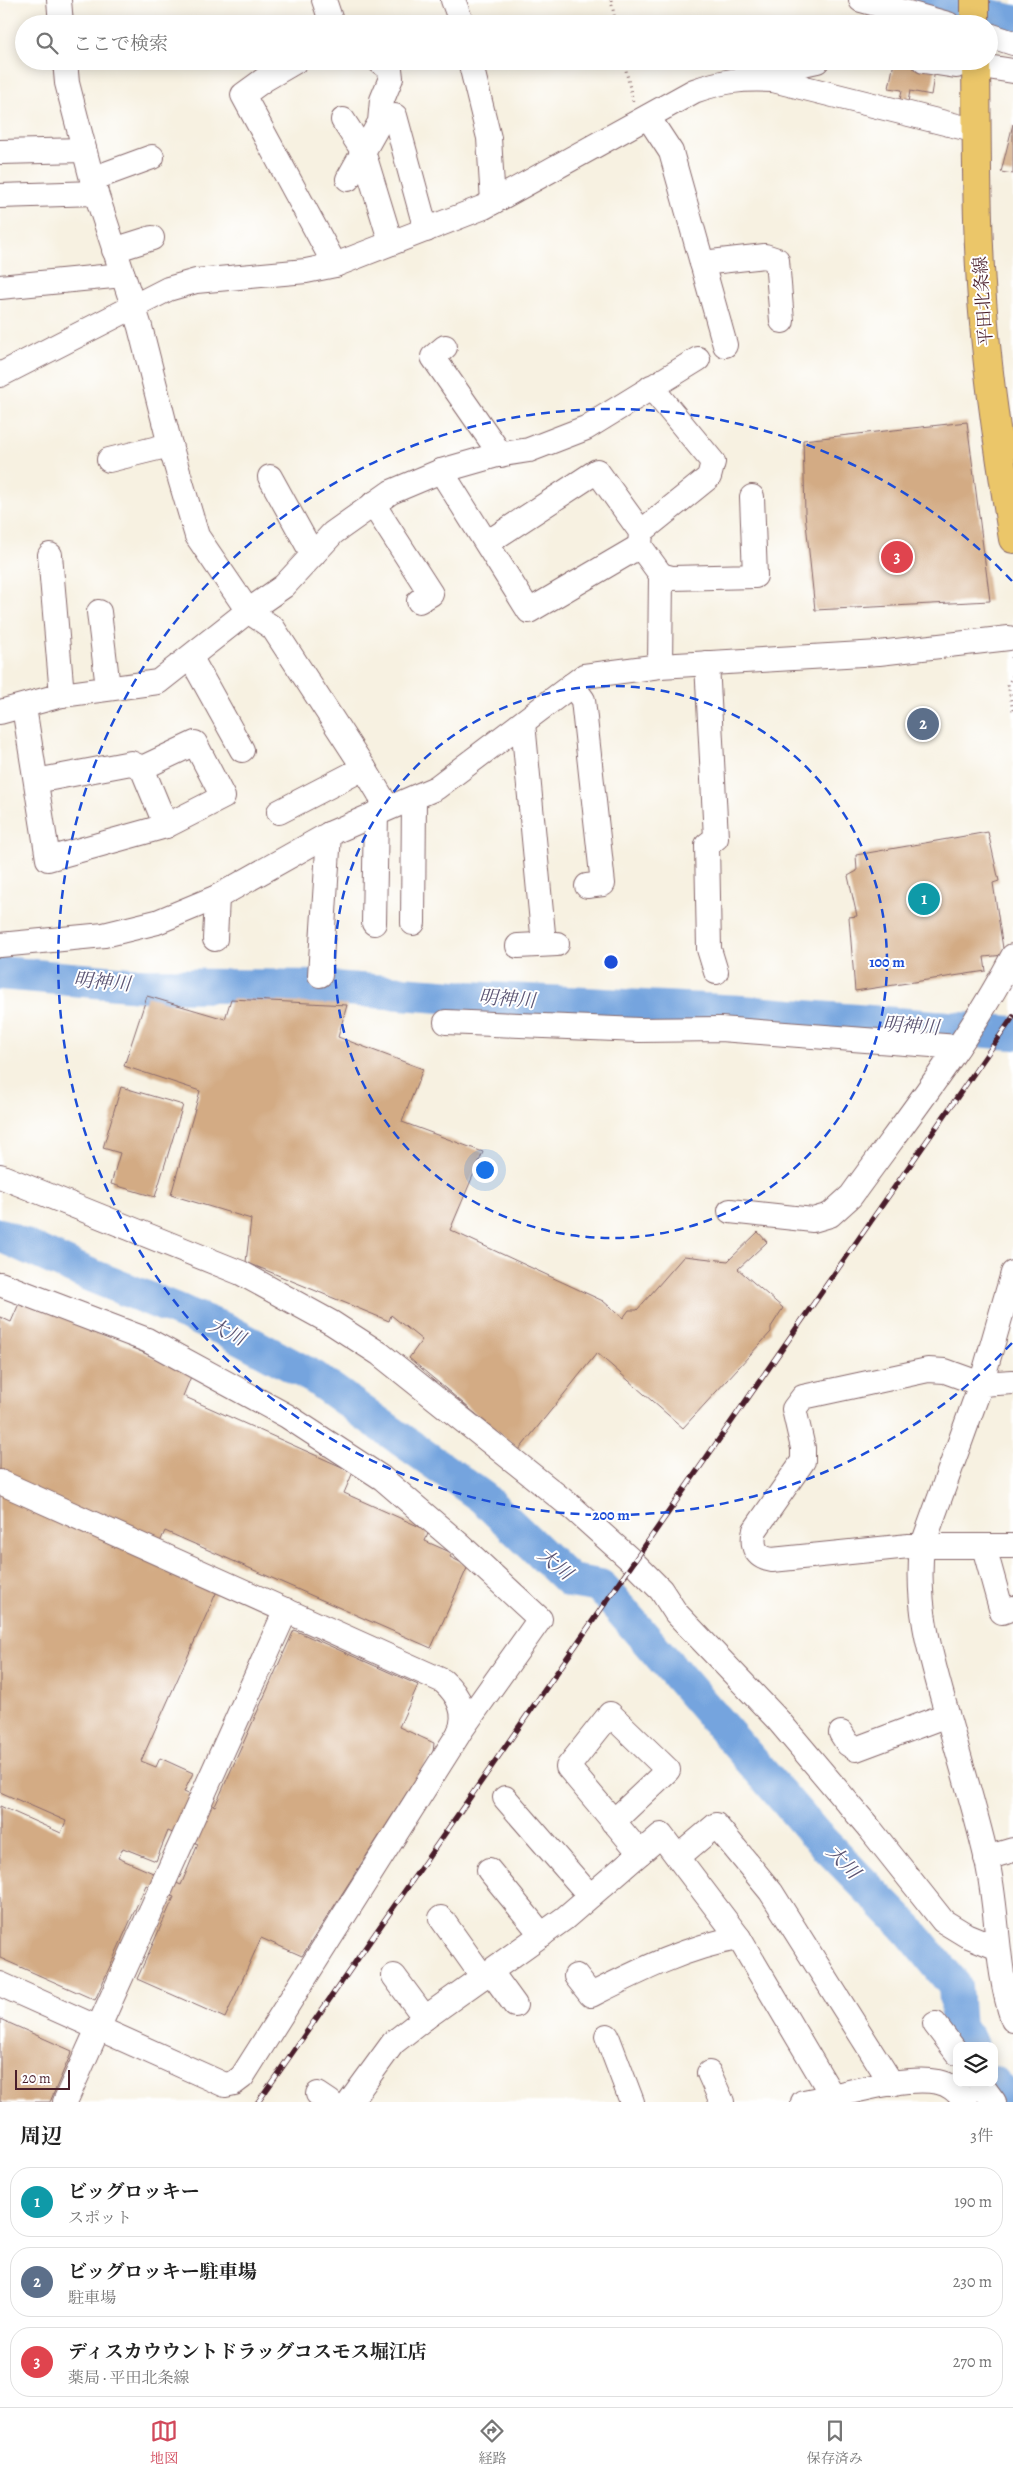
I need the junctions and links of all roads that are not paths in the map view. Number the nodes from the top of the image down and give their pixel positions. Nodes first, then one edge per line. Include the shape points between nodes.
1 (59, 0) edge
2 (324, 0) edge
3 (452, 0) edge
4 (861, 0) edge
5 (975, 0) edge
6 (60, 15) edge
7 (329, 15) edge
8 (458, 15) edge
9 (915, 15) edge
10 (975, 15) edge
11 (998, 39) edge
12 (1013, 43) edge
13 (68, 70) edge
14 (281, 70) edge
15 (390, 70) edge
16 (472, 70) edge
17 (772, 70) edge
18 (985, 70) edge
19 (743, 78) junction
20 (395, 116) dead end
21 (343, 120) dead end
22 (643, 120) junction
23 (977, 131) junction
24 (84, 150) junction
25 (363, 151) junction
26 (0, 152) edge
27 (152, 157) dead end
28 (348, 179) dead end
29 (94, 186) junction
30 (0, 196) edge
31 (493, 202) junction
32 (426, 230) junction
33 (152, 238) dead end
34 (391, 243) junction
35 (114, 250) junction
36 (702, 263) junction
37 (335, 265) junction
38 (122, 275) junction
39 (0, 287) edge
40 (134, 307) junction
41 (784, 320) dead end
42 (726, 345) dead end
43 (445, 347) dead end
44 (698, 359) dead end
45 (0, 375) edge
46 (651, 387) junction
47 (170, 445) junction
48 (502, 455) junction
49 (1007, 456) edge
50 (109, 460) dead end
51 (441, 471) junction
52 (270, 477) dead end
53 (752, 497) dead end
54 (373, 504) junction
55 (641, 539) junction
56 (1013, 539) edge
57 (487, 543) junction
58 (50, 555) dead end
59 (313, 555) junction
60 (661, 575) junction
61 (419, 602) dead end
62 (248, 611) junction
63 (99, 612) dead end
64 (1009, 638) dead end
65 (190, 658) junction
66 (707, 663) junction
67 (660, 666) junction
68 (572, 686) junction
69 (108, 688) junction
70 (62, 695) junction
71 (24, 707) junction
72 (0, 712) edge
73 (523, 723) junction
74 (242, 750) dead end
75 (142, 768) junction
76 (364, 768) junction
77 (36, 781) junction
78 (414, 798) junction
79 (382, 811) junction
80 (278, 812) dead end
81 (166, 826) junction
82 (329, 834) junction
83 (587, 886) dead end
84 (217, 897) junction
85 (374, 923) dead end
86 (413, 923) dead end
87 (215, 939) dead end
88 (0, 945) edge
89 (518, 946) dead end
90 (1013, 956) edge
91 (716, 972) dead end
92 (320, 975) dead end
93 (446, 1022) dead end
94 (962, 1042) junction
95 (0, 1176) edge
96 (730, 1211) dead end
97 (1013, 1273) edge
98 (0, 1284) edge
99 (1013, 1382) edge
100 (981, 1384) junction
101 (0, 1482) edge
102 (1013, 1546) edge
103 (922, 1547) junction
104 (984, 1547) junction
105 (1013, 1608) edge
106 (286, 1610) junction
107 (947, 1716) junction
108 (841, 1733) dead end
109 (458, 1735) junction
110 (505, 1798) dead end
111 (614, 1822) dead end
112 (1013, 1850) edge
113 (640, 1854) junction
114 (678, 1857) junction
115 (986, 1858) junction
116 (490, 1870) dead end
117 (590, 1896) junction
118 (441, 1918) dead end
119 (542, 1935) junction
120 (739, 1938) junction
121 (998, 1948) junction
122 (487, 1975) junction
123 (394, 1976) dead end
124 (576, 1976) dead end
125 (0, 1984) edge
126 (514, 2005) dead end
127 (1011, 2010) edge
128 (424, 2018) junction
129 (935, 2024) dead end
130 (98, 2028) junction
131 (606, 2036) dead end
132 (953, 2048) edge
133 (709, 2073) dead end
134 (892, 2084) junction
135 (983, 2087) edge
136 (833, 2097) junction
137 (65, 2102) edge
138 (350, 2102) edge
139 (632, 2102) edge
140 (722, 2102) edge
141 (803, 2102) edge
142 (966, 2102) edge
143 (994, 2102) edge

1 - 6 street
2 - 7 street
3 - 8 street
4 - 9 street
5 - 10 main road
11 - 12 street
13 - 24 street via 67,83
14 - 37 street via 243,96
15 - 25 street via 380,122
16 - 31 street via 489,138
17 - 19 street
18 - 23 main road, 平田北条線
19 - 22 street via 694,92
19 - 23 street via 773,80
20 - 32 street
21 - 25 street
22 - 31 street
22 - 36 street via 671,152
23 - 49 main road, 平田北条線 via 976,179 983,313
24 - 26 street
24 - 29 street
25 - 28 street
25 - 34 street
27 - 29 street
29 - 30 street
29 - 35 street
31 - 32 street
32 - 34 street
33 - 35 street
34 - 37 street
35 - 38 street
36 - 41 street via 765,256 777,260
36 - 42 street
37 - 40 street via 306,271 196,281 168,289
38 - 39 street
38 - 40 street
40 - 45 street
40 - 47 street
43 - 48 street via 433,357
44 - 46 street
46 - 48 street via 586,428 529,450
46 - 55 street via 713,462 709,477
47 - 50 street
47 - 62 street via 197,536
48 - 51 street
49 - 56 main road, 平田北条線
51 - 54 street via 391,492
51 - 57 street
52 - 59 street
53 - 60 street via 755,576 672,578
54 - 59 street via 333,533
54 - 61 street via 431,594
55 - 57 street via 597,471
55 - 57 street via 529,611
55 - 60 street
58 - 70 street
59 - 62 street via 284,586
60 - 67 street
62 - 65 street
62 - 76 street via 273,628
63 - 69 street
64 - 66 street via 879,653
65 - 69 street via 158,682
65 - 74 street
66 - 67 street
66 - 91 street via 716,838 707,845 709,949
67 - 68 street via 584,676
68 - 73 street
68 - 83 street via 582,700 603,884
69 - 70 street
70 - 71 street
71 - 72 street
71 - 77 street
73 - 78 street via 436,788
73 - 89 street via 550,944
75 - 77 street via 131,763
75 - 81 street
75 - 81 street via 195,743 223,797
76 - 79 street
76 - 80 street
77 - 81 street via 48,859
78 - 79 street
78 - 86 street
79 - 82 street
79 - 85 street
82 - 84 street
82 - 92 street
84 - 87 street
84 - 88 street via 157,922 104,935
90 - 94 street via 989,1002
93 - 94 street via 639,1030 720,1029
94 - 96 street via 850,1196 830,1215 813,1220
95 - 121 street via 241,1273 332,1323 380,1354 574,1509 633,1562 661,1590 676,1613 778,1720 943,1921
97 - 100 street
98 - 109 street via 147,1340 288,1416 382,1478 540,1620
99 - 100 street
100 - 103 street
100 - 103 street via 945,1371 928,1370 803,1397 794,1409 803,1461 755,1530 752,1542 756,1552 772,1560
101 - 106 street
102 - 104 street
103 - 104 street
103 - 107 street via 920,1604
104 - 105 street via 1002,1612
106 - 109 street via 444,1681 461,1704 464,1717
106 - 130 street
107 - 108 street via 856,1749
107 - 115 street
109 - 130 street via 242,2077 225,2085
110 - 117 street
111 - 113 street
112 - 115 street
113 - 114 street via 661,1835
113 - 117 street
114 - 120 street
114 - 134 street via 716,1825 771,1892
115 - 121 street
116 - 119 street
117 - 119 street
118 - 122 street
119 - 122 street
120 - 124 street via 714,1942 656,1963 591,1995
120 - 136 street
121 - 127 street
122 - 126 street
122 - 128 street
123 - 128 street
125 - 130 street
128 - 138 street via 393,2043
129 - 132 street
130 - 137 street
131 - 139 street
133 - 140 street
134 - 136 street
134 - 142 street via 938,2082 957,2092
135 - 143 street
136 - 141 street

